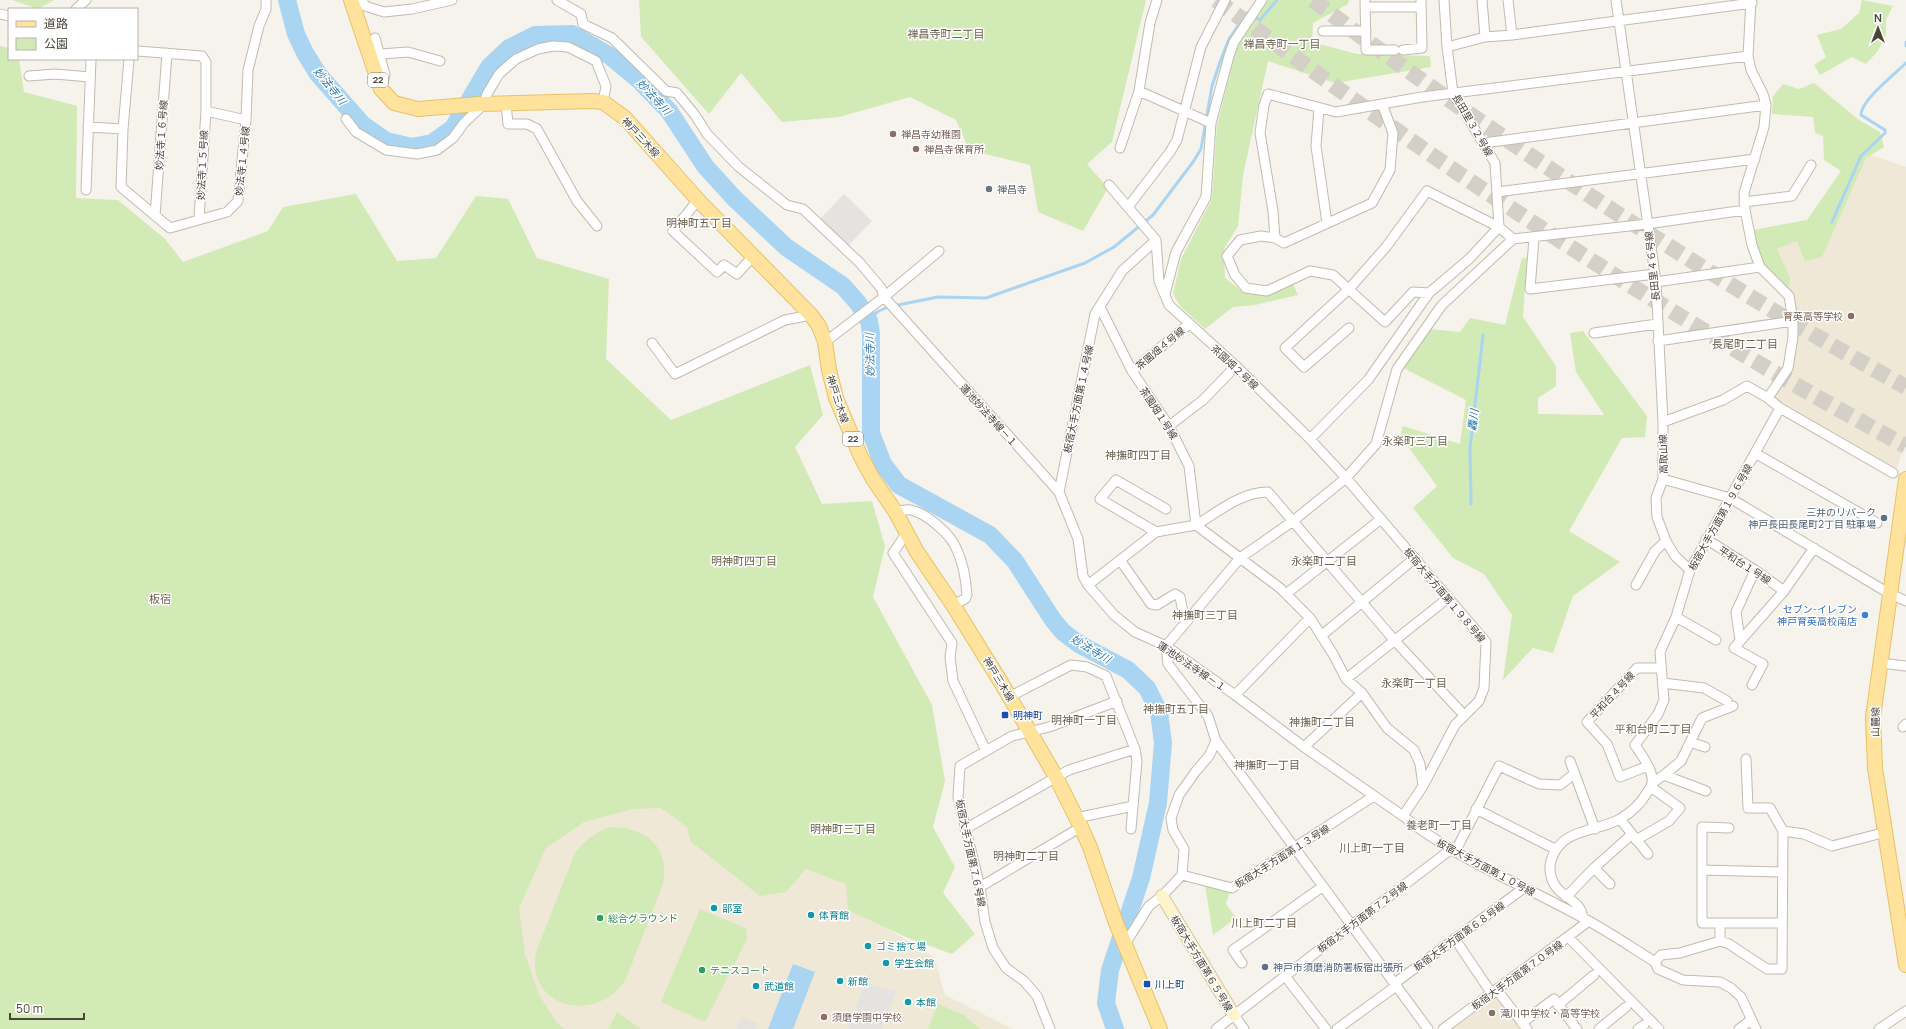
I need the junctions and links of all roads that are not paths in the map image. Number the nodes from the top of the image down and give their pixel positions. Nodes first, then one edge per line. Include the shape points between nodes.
1 (86, 0) edge
2 (266, 0) edge
3 (351, 0) edge
4 (362, 0) edge
5 (452, 0) edge
6 (557, 0) edge
7 (1158, 0) edge
8 (1225, 0) edge
9 (1262, 0) edge
10 (1444, 0) edge
11 (1482, 0) edge
12 (1508, 0) edge
13 (1616, 0) edge
14 (1751, 2) edge
15 (1365, 3) edge
16 (1421, 3) edge
17 (77, 8) edge
18 (1619, 20) junction
19 (1323, 31) dead end
20 (1366, 31) junction
21 (1512, 35) junction
22 (1485, 37) junction
23 (375, 38) dead end
24 (1447, 47) junction
25 (138, 51) edge
26 (166, 53) junction
27 (381, 54) junction
28 (1748, 56) junction
29 (91, 60) edge
30 (129, 60) edge
31 (440, 61) dead end
32 (1626, 72) junction
33 (29, 76) dead end
34 (90, 77) junction
35 (381, 89) junction
36 (1139, 90) junction
37 (1453, 93) junction
38 (603, 102) junction
39 (506, 103) junction
40 (482, 104) junction
41 (1382, 104) junction
42 (1766, 105) junction
43 (1319, 108) junction
44 (206, 111) junction
45 (1184, 111) junction
46 (346, 119) dead end
47 (246, 120) junction
48 (1211, 123) junction
49 (1632, 123) junction
50 (88, 127) junction
51 (123, 129) junction
52 (1484, 143) junction
53 (1120, 148) dead end
54 (1755, 159) junction
55 (1811, 165) dead end
56 (1640, 173) junction
57 (1109, 185) dead end
58 (86, 190) dead end
59 (1497, 192) junction
60 (698, 200) junction
61 (1745, 206) junction
62 (1128, 207) junction
63 (155, 216) junction
64 (199, 219) junction
65 (1327, 224) junction
66 (1647, 224) junction
67 (597, 226) dead end
68 (1499, 227) junction
69 (1275, 238) junction
70 (1534, 238) junction
71 (1513, 239) junction
72 (1156, 240) junction
73 (939, 251) dead end
74 (754, 256) junction
75 (1760, 267) junction
76 (1656, 278) junction
77 (1349, 289) junction
78 (1429, 293) junction
79 (1165, 294) junction
80 (885, 299) junction
81 (1100, 307) junction
82 (811, 315) junction
83 (1793, 322) junction
84 (1189, 324) junction
85 (1657, 324) junction
86 (1349, 328) dead end
87 (1594, 333) dead end
88 (1658, 341) junction
89 (825, 342) junction
90 (652, 343) dead end
91 (1236, 366) junction
92 (1132, 372) junction
93 (1768, 398) junction
94 (1780, 408) junction
95 (1663, 422) junction
96 (1169, 426) junction
97 (1310, 439) junction
98 (1755, 453) junction
99 (1900, 476) edge
100 (1346, 478) junction
101 (1663, 479) junction
102 (1059, 492) junction
103 (1730, 498) junction
104 (1166, 509) dead end
105 (895, 511) junction
106 (1381, 519) junction
107 (1293, 521) junction
108 (1877, 523) dead end
109 (1196, 525) junction
110 (1156, 532) junction
111 (906, 534) junction
112 (1706, 539) junction
113 (1666, 540) junction
114 (1814, 548) junction
115 (1240, 558) junction
116 (1415, 558) junction
117 (1120, 560) junction
118 (1328, 561) junction
119 (1690, 570) junction
120 (1755, 570) junction
121 (1088, 585) junction
122 (1636, 585) dead end
123 (1784, 591) junction
124 (1286, 594) junction
125 (1890, 594) junction
126 (1448, 598) junction
127 (1906, 601) edge
128 (1362, 602) junction
129 (953, 605) junction
130 (1676, 617) junction
131 (1310, 618) junction
132 (1185, 622) junction
133 (1321, 636) junction
134 (1395, 640) junction
135 (1716, 640) dead end
136 (1740, 640) junction
137 (1166, 646) junction
138 (1880, 663) junction
139 (1906, 666) edge
140 (1661, 668) junction
141 (1346, 679) junction
142 (1663, 684) junction
143 (1752, 685) dead end
144 (1362, 693) junction
145 (1235, 695) junction
146 (1009, 696) junction
147 (1117, 701) junction
148 (1464, 716) junction
149 (1030, 732) junction
150 (1216, 741) junction
151 (1690, 742) junction
152 (1304, 747) junction
153 (1705, 748) dead end
154 (1135, 749) junction
155 (986, 751) junction
156 (1746, 759) dead end
157 (1570, 761) dead end
158 (1648, 766) junction
159 (1574, 774) junction
160 (1664, 775) junction
161 (1056, 777) junction
162 (1652, 785) junction
163 (1423, 786) junction
164 (1706, 791) dead end
165 (1374, 796) junction
166 (1133, 806) junction
167 (1476, 809) junction
168 (1403, 816) junction
169 (1620, 819) junction
170 (1078, 822) junction
171 (1729, 828) dead end
172 (965, 829) junction
173 (1131, 829) dead end
174 (1595, 829) junction
175 (1783, 831) junction
176 (1886, 832) junction
177 (1634, 837) junction
178 (1296, 848) junction
179 (1555, 849) junction
180 (1453, 851) junction
181 (1648, 854) dead end
182 (1594, 868) junction
183 (1702, 870) junction
184 (1782, 872) junction
185 (1182, 875) junction
186 (1610, 884) dead end
187 (980, 887) junction
188 (1322, 887) junction
189 (1524, 888) junction
190 (1162, 896) junction
191 (1566, 897) junction
192 (1586, 920) junction
193 (1720, 923) junction
194 (1781, 923) junction
195 (1352, 925) junction
196 (1568, 937) junction
197 (1455, 939) junction
198 (1720, 941) junction
199 (1124, 943) junction
200 (1655, 962) junction
201 (1242, 963) dead end
202 (1906, 965) edge
203 (1594, 975) dead end
204 (1285, 976) junction
205 (1395, 984) junction
206 (1495, 992) junction
207 (1558, 1005) junction
208 (1626, 1007) dead end
209 (1906, 1011) edge
210 (1234, 1015) junction
211 (1751, 1020) junction
212 (1525, 1026) edge
213 (1050, 1029) edge
214 (1160, 1029) edge
215 (1216, 1029) edge
216 (1244, 1029) edge
217 (1326, 1029) edge
218 (1337, 1029) edge
219 (1428, 1029) edge
220 (1443, 1029) edge
221 (1577, 1029) edge
222 (1599, 1029) edge
223 (1659, 1029) edge
224 (1739, 1029) edge
225 (1756, 1029) edge
226 (1879, 1029) edge

1 - 17 street
2 - 47 street, 妙法寺１４号線 via 266,9 248,70
3 - 35 main road, 22
4 - 5 street via 364,6 384,12
6 - 80 street, 蓮池妙法寺線－１ via 581,14 583,24 612,38 666,91 677,93 707,134 739,167 787,204 803,209 860,263 881,288
7 - 36 street via 1150,23
8 - 45 street via 1201,47
9 - 48 street via 1234,42
10 - 24 street, 長田里３２号線
11 - 22 street
12 - 21 street
13 - 18 street
14 - 18 street
14 - 28 street
15 - 16 street
15 - 20 street
16 - 20 street via 1422,48 1366,50
18 - 21 street
18 - 32 street
19 - 20 street
21 - 22 street
22 - 24 street
23 - 27 street
24 - 37 street, 長田里３２号線
25 - 26 street, 妙法寺１５号線
26 - 44 street, 妙法寺１５号線 via 202,56 206,62
26 - 63 street, 妙法寺１６号線
27 - 31 street via 408,52
27 - 35 street via 385,76
28 - 32 street
28 - 42 street via 1751,70
29 - 34 street
30 - 51 street, 妙法寺１４号線
32 - 37 street
32 - 49 street
33 - 34 street via 54,74
34 - 50 street
35 - 40 main road, 22 via 394,103 418,109
36 - 45 street
36 - 53 street
37 - 41 street
37 - 52 street, 長田里３２号線
38 - 39 main road, 22
38 - 40 street via 606,86 596,61 568,47 553,46 538,49 516,59 500,74
38 - 60 main road, 神戸三木線 / 22 via 625,118
39 - 40 main road, 22
39 - 67 street via 508,124 527,124 537,129 577,201
40 - 46 street via 453,138 437,150 417,154 386,150 356,132
41 - 43 street via 1336,112
41 - 65 street via 1393,134 1390,170 1372,203
42 - 49 street
42 - 54 street via 1764,127
43 - 65 street via 1316,146
43 - 69 street via 1268,94 1264,105 1260,134
44 - 47 street
44 - 64 street, 妙法寺１５号線
45 - 48 street
45 - 62 street via 1177,140 1170,152
47 - 64 street, 妙法寺１４号線 via 238,201 227,212
48 - 79 street via 1206,197 1176,252
49 - 52 street
49 - 56 street
50 - 51 street
50 - 58 street
51 - 63 street, 妙法寺１４号線 via 121,187
52 - 59 street, 長田里３２号線 via 1494,163
54 - 56 street
54 - 61 street via 1744,193
55 - 61 street via 1792,196
56 - 59 street
56 - 66 street
57 - 62 street
59 - 68 street, 長田里３２号線
60 - 74 main road, 神戸三木線 / 22
60 - 74 street via 673,231 717,272 724,265 737,274
61 - 66 street
61 - 75 street via 1752,244
62 - 72 street
63 - 64 street, 妙法寺１４号線 via 170,228
65 - 69 street via 1284,243
66 - 70 street, 長田里４６号線
66 - 76 street, 長田里４６号線
68 - 71 street
68 - 77 street via 1428,191 1386,248
68 - 78 street via 1469,259
69 - 77 street via 1261,236 1240,240 1228,256 1235,275 1246,288 1267,291 1310,271 1333,275
70 - 71 street, 長田里４６号線
70 - 76 street via 1530,289
71 - 100 street via 1442,305 1397,369 1376,444
72 - 79 street, 茶園畑２号線 via 1159,281
72 - 81 street, 板宿大手方面第１４号線 via 1122,271
73 - 80 street
74 - 82 main road, 神戸三木線 / 22
75 - 76 street
75 - 83 street via 1789,296
76 - 85 street, 長田里４６号線
77 - 78 street via 1385,322 1413,292
77 - 86 street via 1285,348 1304,367
78 - 97 street via 1368,380
79 - 84 street, 茶園畑２号線 via 1169,306
80 - 89 street via 871,306
80 - 102 street, 蓮池妙法寺線－１
81 - 92 street, 茶園畑１号線
81 - 102 street, 板宿大手方面第１４号線 via 1096,314
82 - 89 main road, 神戸三木線 / 22 via 819,326
82 - 90 street via 784,320 675,374
83 - 88 street
83 - 93 street via 1794,337 1788,368
84 - 91 street, 茶園畑２号線
84 - 92 street, 茶園畑４号線
85 - 87 street
85 - 88 street, 長田里４６号線
88 - 95 street, 長田里４６号線
89 - 105 main road, 神戸三木線 / 22 via 828,370 847,427 873,479
91 - 96 street via 1203,400
91 - 97 street, 茶園畑２号線
92 - 96 street, 茶園畑１号線
93 - 94 street
93 - 95 street via 1747,386 1723,400
94 - 98 street, 板宿大手方面第１９６号線
94 - 99 street
95 - 101 street, 高取山線
96 - 109 street, 茶園畑１号線 via 1189,466
97 - 100 street, 茶園畑２号線
98 - 103 street, 板宿大手方面第１９６号線
98 - 108 street
99 - 125 main road, 山麓線
100 - 106 street, 板宿大手方面第１９８号線
100 - 107 street
101 - 103 street
101 - 113 street, 高取山線 via 1656,498 1657,516
102 - 121 street, 蓮池妙法寺線－１ via 1078,539 1083,576
103 - 112 street, 板宿大手方面第１９６号線
103 - 114 street
104 - 110 street via 1116,480 1100,499
105 - 111 main road, 神戸三木線 / 22
105 - 129 street via 910,510 926,518 949,537 958,550 967,595 965,599
106 - 116 street, 板宿大手方面第１９８号線
106 - 118 street
107 - 109 street via 1268,492 1257,492 1243,497
107 - 115 street
107 - 118 street
109 - 110 street
109 - 115 street
110 - 117 street
111 - 129 main road, 神戸三木線 / 22
111 - 155 street via 893,553 952,643 950,657 953,681
112 - 119 street, 板宿大手方面第１９６号線
112 - 120 street, 平和台１号線
113 - 119 street, 高取山線 via 1675,556
113 - 122 street via 1655,551
114 - 123 street
114 - 125 street
115 - 124 street
115 - 132 street
116 - 126 street, 板宿大手方面第１９８号線
116 - 128 street
117 - 121 street
117 - 132 street via 1150,604 1157,605 1175,594 1180,597
118 - 124 street
118 - 128 street
119 - 130 street, 板宿大手方面第１９６号線
120 - 123 street, 平和台１号線
120 - 136 street via 1736,612
121 - 137 street, 蓮池妙法寺線－１ via 1114,615 1135,632
123 - 136 street
124 - 131 street
125 - 127 street
125 - 138 main road, 山麓線
126 - 134 street
126 - 148 street, 板宿大手方面第１９８号線 via 1486,642 1484,688 1479,701
128 - 133 street
128 - 134 street
129 - 146 main road, 神戸三木線 / 22
130 - 135 street
130 - 140 street, 板宿大手方面第１９６号線 via 1660,652
131 - 133 street
131 - 145 street
132 - 137 street
133 - 141 street
134 - 141 street
134 - 148 street
136 - 143 street via 1734,648 1763,664
137 - 145 street, 蓮池妙法寺線－１
137 - 150 street via 1168,664 1208,716
138 - 139 street
138 - 176 main road, 山麓線 via 1873,717 1875,768
140 - 142 street
140 - 158 street, 平和台４号線 via 1636,668 1587,722 1607,744 1620,777
141 - 144 street
142 - 151 street via 1704,688 1730,704 1702,718
142 - 158 street via 1664,700 1658,714 1635,745
144 - 152 street
144 - 163 street via 1387,728 1414,750 1420,764
145 - 152 street, 蓮池妙法寺線－１
146 - 147 street via 1071,665 1087,667 1106,676
146 - 149 main road, 神戸三木線 / 22
147 - 149 street, 板宿大手方面第７６号線
147 - 154 street
148 - 163 street, 板宿大手方面第１９８号線 via 1455,725
149 - 155 street, 板宿大手方面第７６号線 via 1012,736
149 - 161 main road, 神戸三木線 / 22
150 - 178 street
150 - 185 street via 1209,756 1179,795 1171,818 1173,830 1184,849
151 - 153 street
151 - 160 street via 1681,761
152 - 165 street, 蓮池妙法寺線－１
154 - 161 street via 1069,770
154 - 166 street via 1137,761
155 - 172 street, 板宿大手方面第７６号線 via 960,766 958,797
156 - 175 street via 1748,808 1770,808
157 - 159 street
158 - 162 street
159 - 167 street via 1560,785 1539,784 1499,766
159 - 174 street
160 - 162 street
160 - 164 street
161 - 170 main road, 神戸三木線 / 22
161 - 172 street
162 - 169 street via 1642,803
162 - 177 street via 1680,808 1669,821
163 - 168 street
165 - 168 street, 蓮池妙法寺線－１
165 - 178 street, 板宿大手方面第１３号線
166 - 170 street
166 - 173 street
167 - 179 street
167 - 180 street
168 - 180 street, 板宿大手方面第１０号線 via 1426,835
169 - 174 street
169 - 177 street
170 - 187 street
170 - 199 main road, 神戸三木線 / 22
171 - 183 street via 1702,827
172 - 187 street, 板宿大手方面第７６号線
174 - 179 street via 1574,834
175 - 176 street via 1804,834 1832,846
175 - 184 street
176 - 202 main road, 山麓線
177 - 181 street
177 - 182 street
178 - 185 street, 板宿大手方面第１３号線 via 1232,888
178 - 188 street
179 - 191 street via 1550,875 1558,891
180 - 189 street, 板宿大手方面第１０号線
180 - 195 street, 板宿大手方面第７２号線
182 - 186 street
182 - 191 street
183 - 184 street
183 - 193 street via 1702,923
184 - 194 street
185 - 190 street
187 - 213 street, 板宿大手方面第７６号線 via 985,922 993,948 1006,968 1024,981 1037,996
188 - 195 street
188 - 201 street via 1233,950
189 - 192 street, 板宿大手方面第１０号線
189 - 197 street, 板宿大手方面第６８号線
190 - 199 street via 1149,906
190 - 210 street, 板宿大手方面第６５号線
191 - 192 street via 1579,907
192 - 196 street, 板宿大手方面第７０号線
192 - 200 street, 板宿大手方面第１０号線
193 - 194 street
193 - 198 street
194 - 198 street via 1782,969 1767,968
195 - 204 street, 板宿大手方面第７２号線
195 - 205 street
196 - 206 street, 板宿大手方面第７０号線
196 - 223 street
197 - 205 street, 板宿大手方面第６８号線
197 - 206 street
198 - 200 street via 1680,953 1661,955
199 - 214 main road, 神戸三木線 / 22
200 - 211 street, 板宿大手方面第１０号線 via 1658,969 1683,980 1720,982 1731,988 1741,997
203 - 207 street
204 - 210 street, 板宿大手方面第７２号線
204 - 217 street
205 - 218 street, 板宿大手方面第６８号線 via 1392,989
205 - 219 street
206 - 212 street
206 - 220 street, 板宿大手方面第７０号線
207 - 212 street via 1554,999
207 - 221 street
208 - 222 street
209 - 226 street
210 - 215 street, 板宿大手方面第７２号線
210 - 216 street, 板宿大手方面第６５号線
211 - 224 street
211 - 225 street, 板宿大手方面第１０号線

